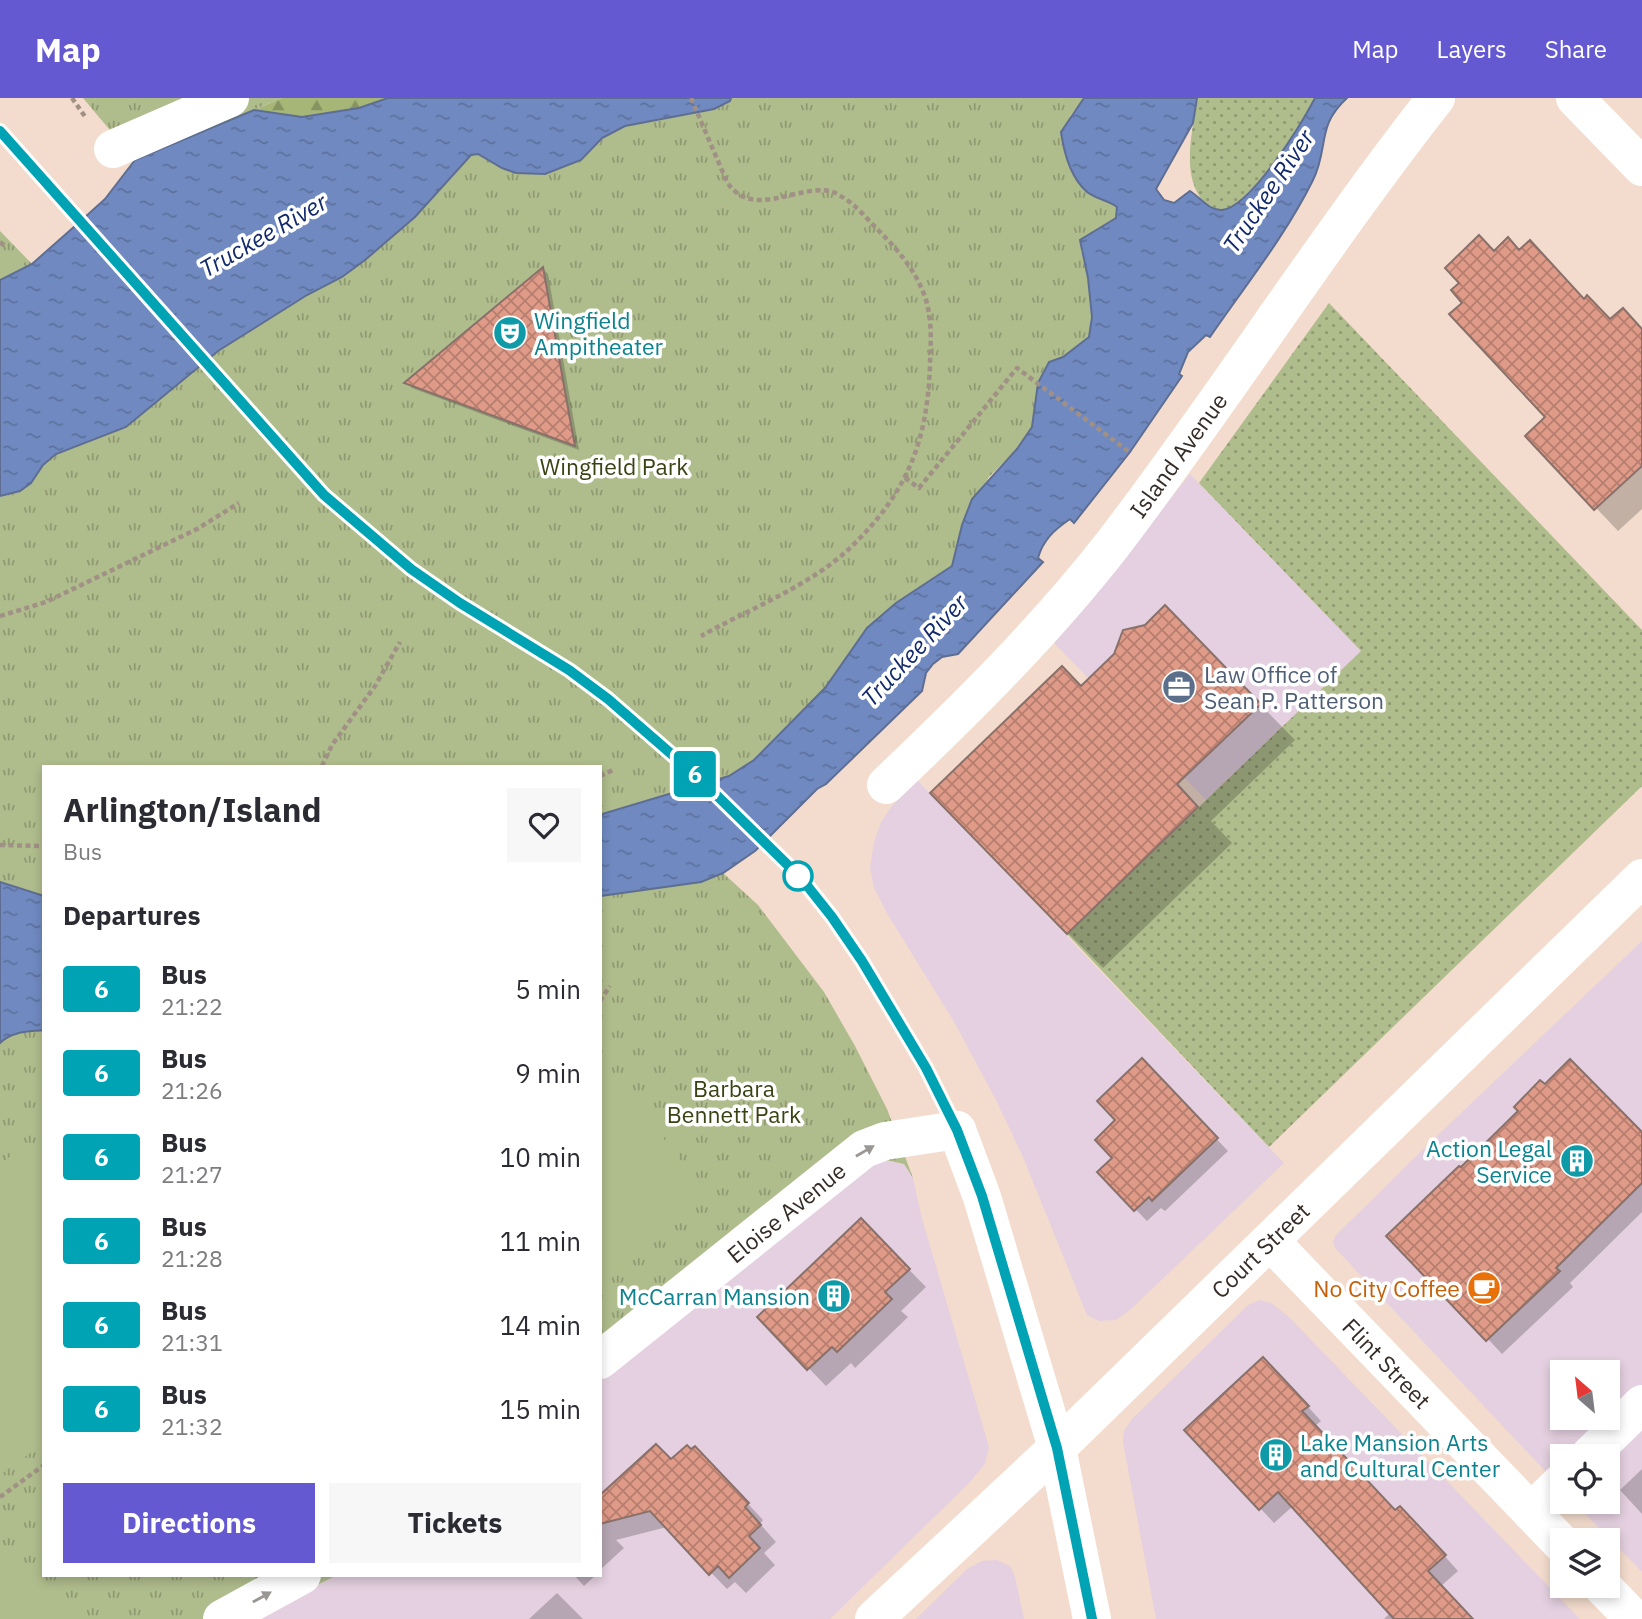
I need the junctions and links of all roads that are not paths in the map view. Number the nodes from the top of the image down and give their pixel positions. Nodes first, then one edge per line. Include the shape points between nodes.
1 (230, 98) edge
2 (1436, 98) edge
3 (1575, 98) edge
4 (113, 149) dead end
5 (1642, 167) edge
6 (886, 785) dead end
7 (1642, 878) edge
8 (1270, 1241) junction
9 (602, 1358) edge
10 (1642, 1404) edge
11 (1601, 1444) edge
12 (1057, 1448) junction
13 (1550, 1494) edge
14 (1531, 1512) junction
15 (1550, 1532) edge
16 (298, 1577) edge
17 (1614, 1598) edge
18 (222, 1619) edge
19 (874, 1619) edge
20 (1092, 1619) edge
21 (1634, 1619) edge

1 - 4 street
2 - 6 street, Island Avenue via 1364,191 1198,430 1110,547 1011,662
3 - 5 street
7 - 8 street, Court Street
8 - 12 street, Court Street
8 - 14 street, Flint Street
9 -> 12 street, Eloise Avenue via 864,1149 957,1130 982,1196
10 - 11 street
12 - 19 street, Court Street
12 - 20 street
13 - 14 street
14 - 15 street, Flint Street
18 -> 16 street
17 - 21 street

